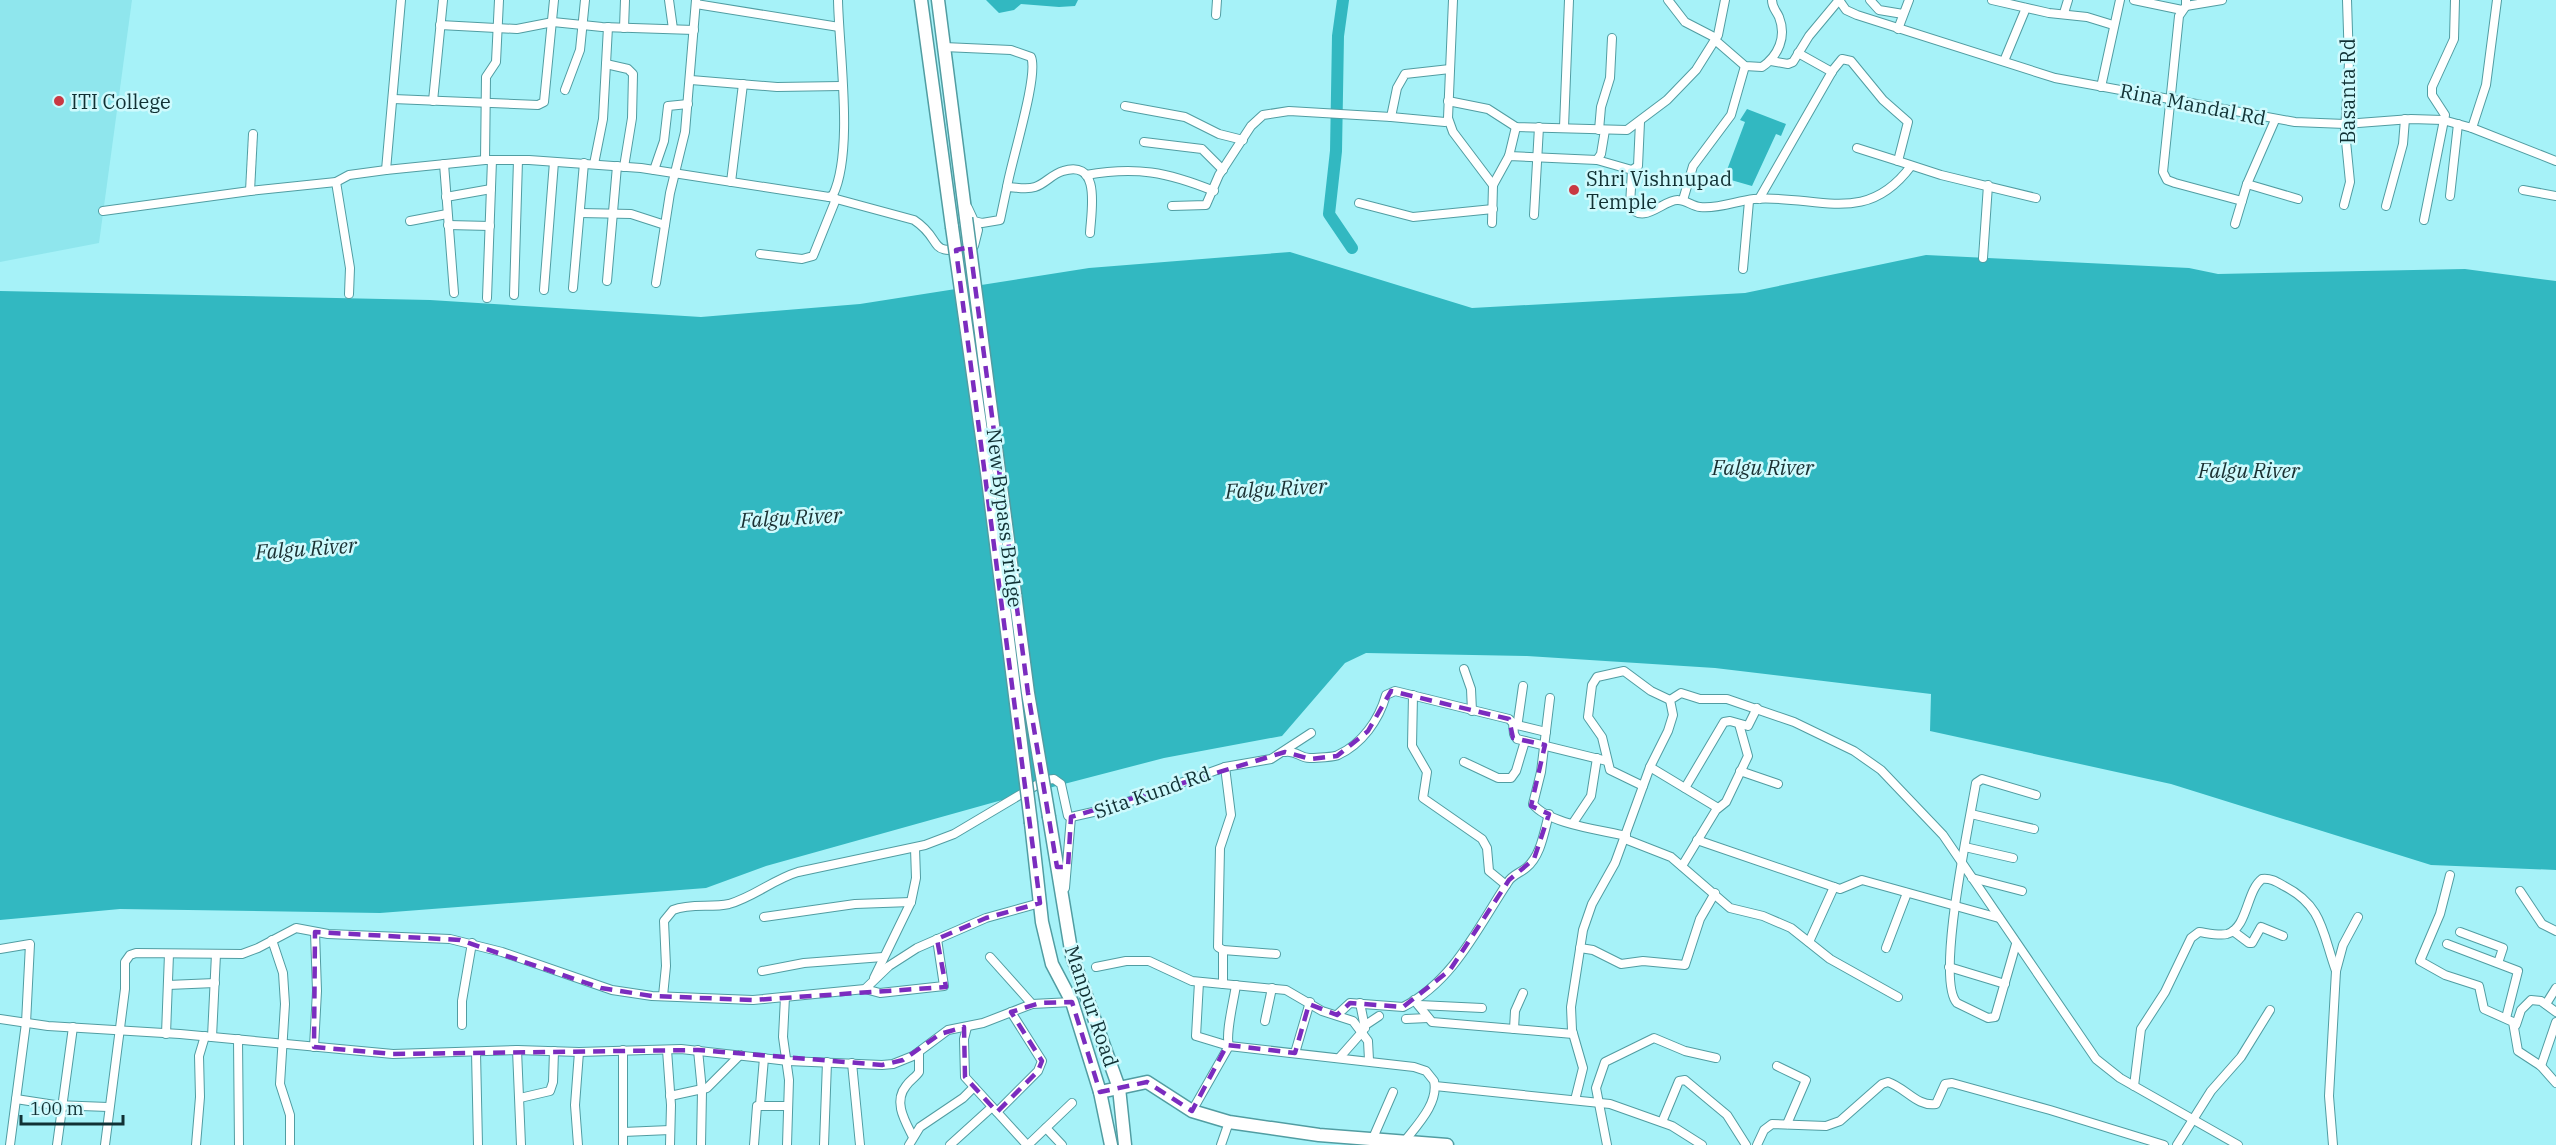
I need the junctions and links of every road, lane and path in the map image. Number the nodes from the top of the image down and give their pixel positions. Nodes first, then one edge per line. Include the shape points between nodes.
1 (401, 0) edge
2 (443, 0) edge
3 (499, 0) edge
4 (554, 0) edge
5 (585, 0) edge
6 (625, 0) edge
7 (669, 0) edge
8 (838, 0) edge
9 (921, 0) edge
10 (938, 0) edge
11 (1217, 0) edge
12 (1453, 0) edge
13 (1569, 0) edge
14 (1668, 0) edge
15 (1725, 0) edge
16 (1772, 0) edge
17 (1839, 0) edge
18 (1870, 0) edge
19 (1909, 0) edge
20 (1992, 0) edge
21 (2068, 0) edge
22 (2120, 0) edge
23 (2134, 0) edge
24 (2222, 0) edge
25 (2347, 0) edge
26 (2455, 0) edge
27 (2497, 0) edge
28 (696, 2) edge
29 (2015, 2) edge
30 (2185, 5) edge
31 (2026, 8) junction
32 (1903, 14) junction
33 (2064, 14) junction
34 (1216, 15) dead end
35 (553, 22) junction
36 (440, 25) junction
37 (2113, 25) junction
38 (582, 26) junction
39 (608, 27) junction
40 (839, 27) junction
41 (497, 28) junction
42 (624, 28) junction
43 (673, 29) junction
44 (1898, 29) junction
45 (694, 30) junction
46 (1612, 38) dead end
47 (1716, 39) junction
48 (944, 47) junction
49 (1798, 53) junction
50 (1771, 61) junction
51 (2004, 61) junction
52 (606, 64) junction
53 (1745, 66) junction
54 (1450, 69) junction
55 (1832, 72) junction
56 (691, 80) junction
57 (743, 84) junction
58 (841, 86) junction
59 (2101, 87) junction
60 (565, 90) dead end
61 (2170, 98) junction
62 (393, 99) junction
63 (433, 101) junction
64 (1449, 101) junction
65 (486, 104) junction
66 (688, 104) junction
67 (1125, 106) dead end
68 (1391, 117) junction
69 (2405, 119) junction
70 (2275, 120) junction
71 (2443, 120) junction
72 (1444, 122) dead end
73 (1640, 122) junction
74 (2345, 124) junction
75 (2458, 124) junction
76 (1516, 127) junction
77 (1539, 127) junction
78 (1564, 128) junction
79 (2472, 128) junction
80 (1602, 130) junction
81 (253, 134) dead end
82 (1243, 141) junction
83 (1144, 142) dead end
84 (1857, 148) dead end
85 (1509, 156) junction
86 (1538, 156) junction
87 (488, 160) junction
88 (518, 160) junction
89 (1597, 160) junction
90 (1898, 161) junction
91 (2556, 161) edge
92 (554, 162) junction
93 (584, 163) junction
94 (444, 164) junction
95 (594, 164) junction
96 (620, 166) junction
97 (1911, 166) junction
98 (386, 170) junction
99 (654, 170) junction
100 (1223, 170) junction
101 (1632, 170) junction
102 (676, 172) junction
103 (1086, 175) junction
104 (336, 182) junction
105 (731, 182) junction
106 (2247, 184) junction
107 (1493, 185) junction
108 (1988, 185) junction
109 (1007, 187) junction
110 (491, 189) junction
111 (250, 190) junction
112 (2523, 190) dead end
113 (1214, 191) junction
114 (2450, 196) dead end
115 (2556, 196) edge
116 (446, 197) junction
117 (832, 198) junction
118 (2036, 198) dead end
119 (1759, 199) junction
120 (1683, 200) junction
121 (2298, 200) dead end
122 (1749, 201) junction
123 (2242, 201) junction
124 (1359, 203) dead end
125 (2344, 205) dead end
126 (1172, 206) dead end
127 (2386, 206) dead end
128 (1493, 209) junction
129 (104, 211) dead end
130 (580, 213) junction
131 (447, 214) junction
132 (612, 215) junction
133 (1534, 215) dead end
134 (970, 219) junction
135 (2424, 220) dead end
136 (410, 221) dead end
137 (1492, 223) dead end
138 (2235, 224) dead end
139 (448, 225) junction
140 (665, 225) junction
141 (490, 226) junction
142 (1090, 233) dead end
143 (760, 254) dead end
144 (1983, 258) dead end
145 (1743, 269) dead end
146 (607, 280) dead end
147 (656, 283) dead end
148 (573, 288) dead end
149 (544, 290) dead end
150 (454, 293) dead end
151 (350, 294) dead end
152 (514, 295) dead end
153 (487, 298) dead end
154 (1464, 669) dead end
155 (1523, 686) dead end
156 (1413, 695) junction
157 (1550, 698) dead end
158 (1670, 700) junction
159 (1757, 708) junction
160 (1472, 711) junction
161 (1739, 724) junction
162 (1515, 726) junction
163 (1546, 732) junction
164 (1311, 733) dead end
165 (1525, 741) junction
166 (1545, 745) junction
167 (1285, 752) junction
168 (1597, 758) junction
169 (1607, 761) junction
170 (1464, 762) dead end
171 (1225, 767) junction
172 (1650, 767) junction
173 (1740, 771) junction
174 (1778, 784) dead end
175 (1643, 786) junction
176 (1685, 788) junction
177 (2036, 795) dead end
178 (1718, 808) junction
179 (1549, 814) junction
180 (1971, 814) junction
181 (1071, 817) junction
182 (1049, 818) joint
183 (1031, 823) joint
184 (1573, 823) junction
185 (2034, 829) dead end
186 (1626, 837) junction
187 (1697, 840) junction
188 (1965, 847) junction
189 (915, 848) junction
190 (2013, 858) dead end
191 (1963, 863) junction
192 (1682, 866) junction
193 (2450, 875) dead end
194 (1972, 878) junction
195 (1506, 885) junction
196 (1834, 887) junction
197 (2022, 891) dead end
198 (2520, 891) dead end
199 (1715, 892) junction
200 (1907, 893) junction
201 (911, 902) junction
202 (1040, 903) junction
203 (1063, 903) junction
204 (1956, 906) junction
205 (764, 917) dead end
206 (2358, 917) dead end
207 (1999, 918) junction
208 (2233, 931) junction
209 (2556, 931) edge
210 (315, 932) junction
211 (2460, 932) dead end
212 (2283, 936) dead end
213 (937, 939) junction
214 (272, 940) junction
215 (1809, 942) junction
216 (472, 943) junction
217 (2016, 944) junction
218 (2447, 944) dead end
219 (1580, 948) junction
220 (1886, 948) dead end
221 (0, 949) edge
222 (1223, 950) junction
223 (169, 954) junction
224 (216, 954) junction
225 (1276, 954) dead end
226 (883, 957) junction
227 (990, 957) dead end
228 (2498, 963) junction
229 (1096, 967) dead end
230 (1949, 967) junction
231 (762, 971) dead end
232 (2336, 971) junction
233 (1199, 982) junction
234 (215, 983) junction
235 (1223, 984) junction
236 (2006, 984) junction
237 (1236, 985) junction
238 (168, 986) junction
239 (869, 987) junction
240 (1272, 988) junction
241 (2556, 988) edge
242 (1524, 993) dead end
243 (663, 996) junction
244 (785, 997) junction
245 (1898, 997) dead end
246 (1072, 1002) junction
247 (1310, 1002) junction
248 (1416, 1002) junction
249 (1360, 1003) junction
250 (1032, 1004) junction
251 (2546, 1004) junction
252 (1482, 1008) dead end
253 (2270, 1010) dead end
254 (1011, 1012) junction
255 (2556, 1012) edge
256 (1337, 1015) junction
257 (1379, 1016) dead end
258 (1428, 1018) junction
259 (2505, 1018) junction
260 (0, 1019) edge
261 (1406, 1019) dead end
262 (1265, 1021) dead end
263 (2556, 1022) edge
264 (26, 1023) junction
265 (462, 1025) dead end
266 (2516, 1025) junction
267 (967, 1027) junction
268 (73, 1028) junction
269 (1515, 1029) junction
270 (119, 1030) junction
271 (1365, 1031) junction
272 (166, 1034) junction
273 (1573, 1034) junction
274 (209, 1037) junction
275 (238, 1039) junction
276 (283, 1044) junction
277 (1229, 1046) junction
278 (314, 1047) junction
279 (517, 1050) junction
280 (623, 1050) junction
281 (667, 1050) junction
282 (698, 1050) junction
283 (554, 1051) junction
284 (476, 1052) junction
285 (579, 1052) junction
286 (919, 1052) junction
287 (1295, 1053) junction
288 (740, 1055) junction
289 (1340, 1057) junction
290 (764, 1058) junction
291 (1716, 1058) dead end
292 (1369, 1060) junction
293 (788, 1061) junction
294 (827, 1062) junction
295 (852, 1063) junction
296 (1777, 1066) dead end
297 (2541, 1066) junction
298 (2556, 1083) edge
299 (1435, 1086) junction
300 (2134, 1086) junction
301 (974, 1087) junction
302 (1119, 1088) junction
303 (702, 1091) junction
304 (1100, 1092) junction
305 (1394, 1092) dead end
306 (670, 1096) junction
307 (520, 1098) junction
308 (16, 1099) junction
309 (1575, 1100) junction
310 (1072, 1103) dead end
311 (1598, 1103) junction
312 (62, 1105) junction
313 (760, 1105) junction
314 (788, 1106) junction
315 (108, 1107) junction
316 (995, 1110) junction
317 (1192, 1111) junction
318 (2193, 1120) junction
319 (1230, 1122) junction
320 (1662, 1122) junction
321 (1787, 1124) junction
322 (1046, 1128) junction
323 (670, 1130) junction
324 (623, 1132) junction
325 (913, 1137) junction
326 (1373, 1138) junction
327 (1396, 1142) edge
328 (10, 1145) edge
329 (57, 1145) edge
330 (105, 1145) edge
331 (196, 1145) edge
332 (239, 1145) edge
333 (290, 1145) edge
334 (477, 1145) edge
335 (521, 1145) edge
336 (578, 1145) edge
337 (622, 1145) edge
338 (670, 1145) edge
339 (701, 1145) edge
340 (754, 1145) edge
341 (787, 1145) edge
342 (824, 1145) edge
343 (860, 1145) edge
344 (909, 1145) edge
345 (950, 1145) edge
346 (1027, 1145) edge
347 (1062, 1145) edge
348 (1111, 1145) edge
349 (1125, 1145) edge
350 (1221, 1145) edge
351 (1447, 1145) edge
352 (1607, 1145) edge
353 (1702, 1145) edge
354 (1746, 1145) edge
355 (1757, 1145) edge
356 (2164, 1145) edge
357 (2177, 1145) edge
358 (2238, 1145) edge
359 (2333, 1145) edge

1 - 62 street
2 - 36 street
3 - 41 street
4 - 35 street
5 - 38 street
6 - 42 street
7 - 43 street
8 - 40 street
9 - 183 main road, New Bypass Bridge, bridge
10 - 48 main road, New Bypass Bridge
11 - 34 street
12 - 54 street
13 - 78 street
14 - 47 street via 1685,22
15 - 47 street
16 - 50 street via 1780,22 1780,42 1778,54
17 - 44 street, Rina Mandal Rd via 1851,13
17 - 49 street
18 - 32 street via 1879,10
19 - 32 street
20 - 29 street
21 - 33 street
22 - 37 street
23 - 30 street
24 - 30 street
25 - 74 street, Basanta Rd via 2349,63
26 - 71 street via 2454,39 2432,87 2445,113
27 - 79 street via 2486,85
28 - 40 street
28 - 45 street
29 - 31 street
30 - 61 street
31 - 33 street
31 - 51 street
32 - 44 street
33 - 37 street via 2087,16
35 - 38 street
35 - 41 street
35 - 65 street via 544,102
36 - 41 street
36 - 63 street
37 - 59 street
38 - 39 street
38 - 60 street via 580,50
39 - 42 street
39 - 52 street
40 - 58 street
41 - 65 street via 496,62 486,77
42 - 43 street
43 - 45 street
44 - 51 street, Rina Mandal Rd
45 - 56 street
46 - 80 street via 1610,78 1601,107
47 - 53 street
47 - 73 street via 1677,91
48 - 109 street via 1011,50 1031,57 1033,66
48 - 134 main road, New Bypass Bridge via 964,202
49 - 50 street via 1791,64
49 - 55 street
50 - 53 street via 1759,69
51 - 59 street, Rina Mandal Rd via 2043,75
52 - 95 street via 603,119
52 - 96 street via 633,74 632,118
53 - 120 street via 1731,115 1696,160
54 - 64 street
54 - 68 street via 1405,74 1397,88
55 - 90 street via 1842,59 1851,61 1883,100 1906,119 1908,125
55 - 119 street
56 - 57 street
56 - 66 street
57 - 58 street via 788,88
57 - 105 street
58 - 117 street via 844,140
59 - 61 street, Rina Mandal Rd
61 - 70 street, Rina Mandal Rd
61 - 123 street via 2164,176 2175,183
62 - 63 street
62 - 98 street
63 - 65 street
64 - 76 street via 1488,109
64 - 107 street via 1448,118 1453,132
65 - 87 street
66 - 99 street via 668,106 666,134
66 - 102 street
67 - 82 street via 1185,117 1213,132
68 - 72 street
68 - 82 street via 1268,113 1255,122
69 - 71 street, Rina Mandal Rd
69 - 74 street, Rina Mandal Rd
69 - 127 street via 2403,144
70 - 74 street, Rina Mandal Rd
70 - 106 street
71 - 75 street, Rina Mandal Rd
71 - 135 street
73 - 80 street via 1627,129
73 - 101 street via 1638,166
74 - 125 street, Basanta Rd via 2350,182
75 - 79 street, Rina Mandal Rd
75 - 114 street
76 - 77 street
76 - 85 street
77 - 78 street
77 - 86 street
78 - 80 street
79 - 91 street, Rina Mandal Rd
80 - 89 street
81 - 111 street
82 - 100 street
83 - 100 street via 1202,149
84 - 90 street
85 - 86 street
85 - 107 street
86 - 89 street
86 - 133 street
87 - 88 street
87 - 94 street
87 - 110 street
88 - 92 street
88 - 152 street
89 - 101 street
90 - 97 street
92 - 93 street
92 - 149 street
93 - 95 street
93 - 130 street
94 - 98 street
94 - 116 street
95 - 96 street
96 - 99 street
96 - 132 street
97 - 108 street
97 - 119 street via 1890,189 1858,202
98 - 104 street via 349,175
99 - 102 street
100 - 113 street
101 - 120 street via 1632,209 1649,212 1671,200
102 - 105 street
102 - 140 street
103 - 109 street via 1064,170 1036,187
103 - 113 street via 1126,169 1179,178
103 - 142 street via 1092,189
104 - 111 street
104 - 151 street via 350,268
105 - 117 street
106 - 121 street
106 - 123 street
107 - 128 street
108 - 118 street
108 - 144 street
109 - 134 street via 999,220 982,223
110 - 116 street
110 - 141 street
111 - 129 street
112 - 115 street
113 - 126 street via 1202,207
116 - 131 street
117 - 134 street via 914,220 939,249 949,252 974,246 978,230
117 - 143 street via 813,256 802,259
119 - 122 street
120 - 122 street via 1697,207
122 - 145 street
123 - 138 street
124 - 128 street via 1413,217
128 - 137 street
130 - 132 street
130 - 148 street
131 - 136 street
131 - 139 street
132 - 140 street via 636,214
132 - 146 street
134 - 182 main road, New Bypass Bridge, bridge via 1028,693
139 - 141 street
139 - 150 street
140 - 147 street
141 - 153 street
154 - 160 street via 1471,689
155 - 162 street
156 - 160 street
156 - 167 street via 1388,692 1368,731 1337,756 1309,758 1294,751
156 - 195 street via 1412,746 1427,772 1423,798 1482,839 1489,871
157 - 163 street
158 - 159 street via 1683,693
158 - 169 street via 1624,671 1595,680 1588,717 1602,737
158 - 172 street via 1673,715
159 - 161 street via 1748,726
159 - 191 street via 1868,759 1931,820
160 - 162 street via 1509,719
161 - 173 street via 1748,753
161 - 176 street via 1724,722
162 - 163 street
162 - 165 street via 1515,737
163 - 166 street
164 - 167 street, Sita Kund Rd
165 - 166 street
165 - 170 street via 1511,778 1498,778
166 - 168 street
166 - 179 street via 1533,804
167 - 171 street, Sita Kund Rd via 1271,759
168 - 169 street
168 - 184 street via 1591,796
169 - 175 street via 1613,773
171 - 181 street, Sita Kund Rd via 1111,808
171 - 222 street via 1231,815 1220,848 1218,944
172 - 175 street
172 - 176 street
173 - 174 street
173 - 178 street via 1726,802
175 - 186 street
176 - 178 street
177 - 180 street via 1979,779
178 - 187 street
179 - 184 street
179 - 195 street via 1534,859
180 - 185 street
180 - 188 street
181 - 189 street via 1061,784 1054,779 1044,780 954,834
181 - 203 street, Sita Kund Rd
182 - 203 main road, Manpur Road
183 - 202 main road, Manpur Road
184 - 186 street
186 - 192 street via 1666,854
186 - 219 street via 1592,904
187 - 192 street
187 - 196 street
188 - 190 street
188 - 191 street
189 - 201 street via 916,878
189 - 243 street via 798,872 729,904 673,909 664,921
191 - 194 street
191 - 204 street
192 - 199 street
193 - 259 street via 2444,903 2420,961 2445,975 2479,986 2484,1009
194 - 197 street
194 - 207 street
195 - 248 street via 1450,970
196 - 200 street via 1845,889 1862,880
196 - 215 street
198 - 209 street via 2542,924
199 - 215 street via 1730,908 1782,924
199 - 219 street via 1700,919 1685,965 1621,964
200 - 204 street
200 - 220 street
201 - 205 street via 855,904
201 - 226 street
202 - 213 street via 986,918
202 - 246 main road, Manpur Road via 1052,964
203 - 302 main road, Manpur Road via 1072,956
204 - 207 street
204 - 230 street
206 - 232 street via 2343,945
207 - 217 street
208 - 212 street via 2249,943 2261,927
208 - 232 street via 2259,881 2271,879 2311,905
208 - 300 street via 2222,935 2199,932 2191,938 2165,992 2141,1029
210 - 214 street via 297,928
210 - 216 street
210 - 278 street
211 - 228 street via 2503,948
213 - 239 street via 895,962
213 - 239 street via 944,986 880,993
214 - 224 street via 249,952
214 - 276 street via 283,973
215 - 245 street via 1830,959
216 - 243 street via 601,988
216 - 265 street
217 - 236 street
217 - 300 street via 2096,1059
218 - 228 street
219 - 273 street via 1572,996
221 - 264 street via 30,944
222 - 225 street
222 - 235 street
223 - 224 street
223 - 238 street
223 - 270 street via 136,953 127,957
224 - 234 street
226 - 231 street via 804,963
226 - 239 street
227 - 250 street
228 - 259 street via 2519,972
229 - 233 street via 1149,961
230 - 236 street
230 - 236 street via 1953,1000 1990,1018 1998,1014
232 - 359 street via 2329,1096
233 - 235 street
233 - 277 street via 1196,1036
234 - 238 street
234 - 274 street
235 - 237 street
237 - 240 street
237 - 277 street via 1226,1035
238 - 272 street
239 - 244 street
240 - 247 street
240 - 262 street
241 - 251 street
242 - 269 street via 1515,1011
243 - 244 street via 737,1000
244 - 293 street via 783,1037
246 - 250 street
246 - 304 main road, Manpur Road
247 - 256 street
247 - 287 street
248 - 249 street via 1399,1007
248 - 252 street
248 - 258 street
249 - 256 street via 1346,1005
249 - 271 street
250 - 254 street
251 - 255 street
251 - 266 street via 2531,1000
253 - 318 street via 2241,1057 2211,1091
254 - 267 street
254 - 316 street via 1042,1061 1038,1071
256 - 271 street
257 - 271 street
258 - 261 street
258 - 269 street via 1435,1023
259 - 266 street
260 - 264 street
263 - 297 street
264 - 268 street
264 - 308 street
266 - 297 street via 2518,1051
267 - 286 street via 940,1034
267 - 301 street via 964,1072
268 - 270 street
268 - 312 street
269 - 273 street
270 - 272 street
270 - 315 street
271 - 289 street
271 - 292 street
272 - 274 street
273 - 309 street via 1583,1068
274 - 275 street
274 - 331 street via 199,1056
275 - 276 street
275 - 332 street
276 - 278 street
276 - 333 street via 280,1084 290,1116
277 - 287 street
277 - 317 street
278 - 284 street via 393,1054
279 - 283 street
279 - 284 street
279 - 307 street
280 - 281 street
280 - 285 street
280 - 324 street
281 - 282 street
281 - 306 street
282 - 288 street
282 - 303 street
283 - 285 street
283 - 307 street via 550,1091
284 - 334 street
285 - 336 street via 575,1105
286 - 295 street via 893,1064
286 - 325 street via 919,1072 907,1084 900,1100
287 - 289 street
288 - 290 street
288 - 303 street
289 - 292 street
290 - 293 street
290 - 313 street
291 - 311 street via 1654,1038 1605,1062 1597,1080
292 - 299 street via 1421,1068 1431,1075
293 - 294 street
293 - 314 street
294 - 295 street
294 - 342 street
295 - 343 street
296 - 321 street via 1806,1080
297 - 298 street
299 - 309 street
299 - 327 street via 1429,1107
300 - 318 street
301 - 316 street
301 - 325 street via 920,1127
302 - 304 main road
302 - 317 main road via 1147,1082
302 - 349 main road, Manpur Road
303 - 306 street
303 - 339 street
304 - 348 main road, Manpur Road
305 - 326 street
306 - 323 street
307 - 335 street
308 - 312 street
308 - 328 street
309 - 311 street
310 - 322 street
311 - 320 street
311 - 352 street
312 - 315 street
312 - 329 street
313 - 314 street
313 - 340 street via 756,1110
314 - 341 street
315 - 330 street
316 - 345 street
316 - 346 street
317 - 319 main road
318 - 357 street
318 - 358 street
319 - 326 main road via 1319,1135
319 - 350 street
320 - 353 street
320 - 354 street via 1678,1081 1685,1080 1722,1110
321 - 355 street via 1769,1125
321 - 356 street via 1834,1124 1884,1083 1892,1083 1920,1102 1935,1104 1943,1086 1949,1083
322 - 346 street
322 - 347 street
323 - 324 street
323 - 338 street
324 - 337 street
325 - 344 street
326 - 327 main road
327 - 351 main road

